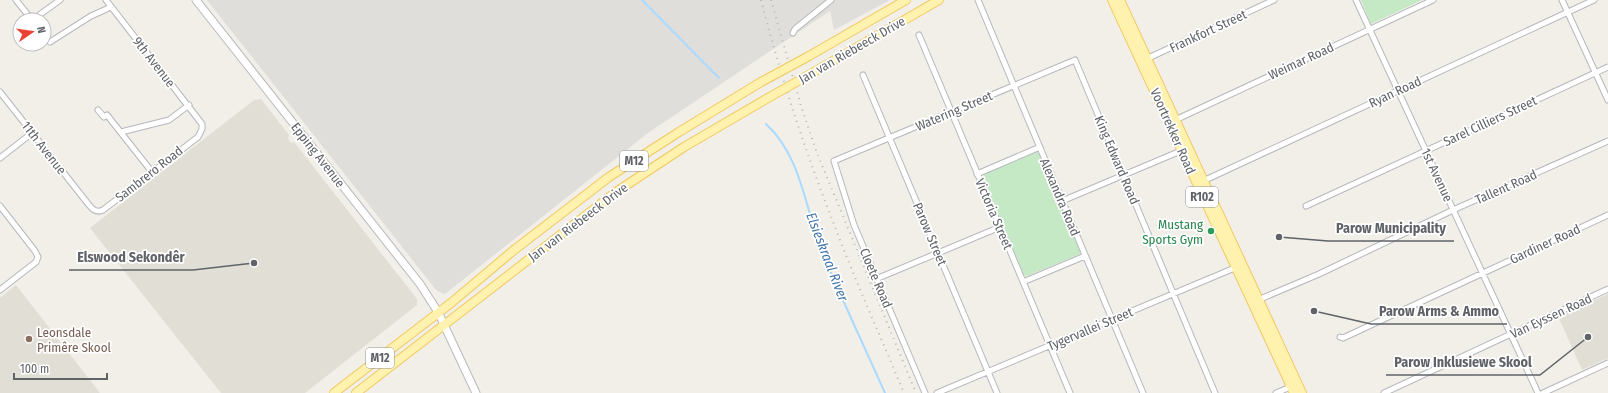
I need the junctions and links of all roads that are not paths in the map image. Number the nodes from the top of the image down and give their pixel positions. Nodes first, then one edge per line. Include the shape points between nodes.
1 (16, 0) edge
2 (60, 0) edge
3 (106, 0) edge
4 (196, 0) edge
5 (831, 0) edge
6 (906, 0) edge
7 (939, 0) edge
8 (978, 0) edge
9 (1112, 0) edge
10 (1120, 0) edge
11 (1274, 0) edge
12 (1356, 0) edge
13 (1433, 0) edge
14 (1562, 0) edge
15 (1594, 0) edge
16 (111, 6) junction
17 (1568, 12) junction
18 (1370, 29) junction
19 (793, 33) dead end
20 (918, 34) dead end
21 (52, 41) edge
22 (1075, 60) joint
23 (1144, 60) junction
24 (1608, 67) edge
25 (1595, 72) junction
26 (863, 75) dead end
27 (1014, 86) junction
28 (1398, 90) junction
29 (0, 92) edge
30 (1608, 100) edge
31 (189, 105) junction
32 (98, 110) dead end
33 (951, 112) junction
34 (1172, 121) junction
35 (202, 124) joint
36 (121, 132) junction
37 (32, 133) junction
38 (890, 138) junction
39 (1608, 141) edge
40 (1040, 147) junction
41 (1185, 149) junction
42 (1426, 151) junction
43 (0, 158) edge
44 (834, 161) joint
45 (152, 172) junction
46 (978, 174) junction
47 (1124, 175) junction
48 (1200, 183) junction
49 (1062, 201) junction
50 (89, 205) joint
51 (0, 206) edge
52 (1306, 206) dead end
53 (1454, 210) junction
54 (1608, 215) edge
55 (1000, 227) junction
56 (938, 253) junction
57 (1085, 256) junction
58 (1239, 266) junction
59 (1482, 273) junction
60 (876, 279) junction
61 (1023, 282) junction
62 (1608, 289) edge
63 (0, 290) edge
64 (1174, 293) junction
65 (1255, 302) junction
66 (438, 312) junction
67 (1112, 320) junction
68 (444, 324) junction
69 (1511, 335) junction
70 (1340, 337) dead end
71 (1050, 346) junction
72 (1608, 363) edge
73 (988, 372) junction
74 (1294, 388) edge
75 (334, 393) edge
76 (356, 393) edge
77 (476, 393) edge
78 (925, 393) edge
79 (937, 393) edge
80 (997, 393) edge
81 (1070, 393) edge
82 (1143, 393) edge
83 (1215, 393) edge
84 (1276, 393) edge
85 (1302, 393) edge
86 (1384, 393) edge
87 (1538, 393) edge
88 (1543, 393) edge

1 - 2 street via 28,15 35,18
3 - 16 street, 9th Avenue
4 - 66 street, Epping Avenue via 420,284
5 - 19 street
6 - 66 main road, Jan van Riebeeck Drive / M12, bridge via 761,82 609,177
7 - 68 main road, Jan van Riebeeck Drive / M12, bridge via 684,147 616,192
8 - 27 street, Alexandra Road
9 - 23 main road, Voortrekker Road / R102
10 - 23 main road, Voortrekker Road / R102
11 - 23 street, Frankfort Street
12 - 18 street, 1st Avenue
13 - 18 street, Weimar Road
14 - 17 street
15 - 17 street, Ryan Road
16 - 21 street via 90,16
16 - 31 street, 9th Avenue
17 - 25 street
17 - 28 street, Ryan Road
18 - 28 street, 1st Avenue
18 - 34 street, Weimar Road
20 - 33 street, Victoria Street
22 - 27 street, Watering Street
22 - 47 street, King Edward Road
23 - 34 main road, Voortrekker Road / R102
24 - 25 street, Sarel Cilliers Street
25 - 30 street
25 - 42 street, Sarel Cilliers Street
26 - 38 street, Parow Street
27 - 33 street, Watering Street
27 - 40 street, Alexandra Road
28 - 42 street, 1st Avenue
28 - 48 street, Ryan Road
29 - 37 street, 11th Avenue
31 - 35 street, 9th Avenue
31 - 36 street via 169,120
32 - 36 street via 104,118 107,115
33 - 38 street, Watering Street
33 - 46 street, Victoria Street
34 - 41 main road, Voortrekker Road / R102
35 - 45 street, Sambrero Road via 198,137
36 - 45 street
37 - 43 street
37 - 50 street, 11th Avenue
38 - 44 street, Watering Street
38 - 56 street, Parow Street
39 - 53 street, Tallent Road
40 - 46 street
40 - 49 street, Alexandra Road
41 - 47 street
41 - 48 main road, Voortrekker Road / R102
42 - 52 street, Sarel Cilliers Street
42 - 53 street, 1st Avenue
44 - 60 street, Cloete Road via 854,225
45 - 50 street, Sambrero Road via 103,210 98,212
46 - 55 street, Victoria Street
47 - 49 street
47 - 64 street, King Edward Road
48 - 58 main road, Voortrekker Road / R102
49 - 57 street, Alexandra Road
51 - 63 street via 37,255 36,262
53 - 59 street, 1st Avenue
53 - 65 street, Tallent Road
54 - 59 street, Gardiner Road
55 - 56 street
55 - 61 street, Victoria Street
56 - 60 street
56 - 73 street, Parow Street
57 - 61 street
57 - 67 street, Alexandra Road
58 - 64 street, Tygervallei Street
58 - 65 main road, Voortrekker Road / R102
59 - 69 street, 1st Avenue
59 - 70 street, Gardiner Road via 1343,338
60 - 78 street, Cloete Road
61 - 71 street, Victoria Street
62 - 69 street, Van Eyssen Road
64 - 67 street, Tygervallei Street
64 - 83 street, King Edward Road
65 - 74 main road, Voortrekker Road / R102
66 - 68 street, Epping Avenue
66 - 75 main road, Jan van Riebeeck Drive / M12
67 - 71 street, Tygervallei Street
67 - 82 street, Alexandra Road
68 - 76 main road, Jan van Riebeeck Drive / M12
68 - 77 street, Epping Avenue
69 - 86 street, Van Eyssen Road
69 - 87 street, 1st Avenue
71 - 73 street, Tygervallei Street
71 - 81 street, Victoria Street
72 - 88 street
73 - 79 street, Tygervallei Street
73 - 80 street, Parow Street
74 - 84 street
74 - 85 main road, Voortrekker Road / R102

